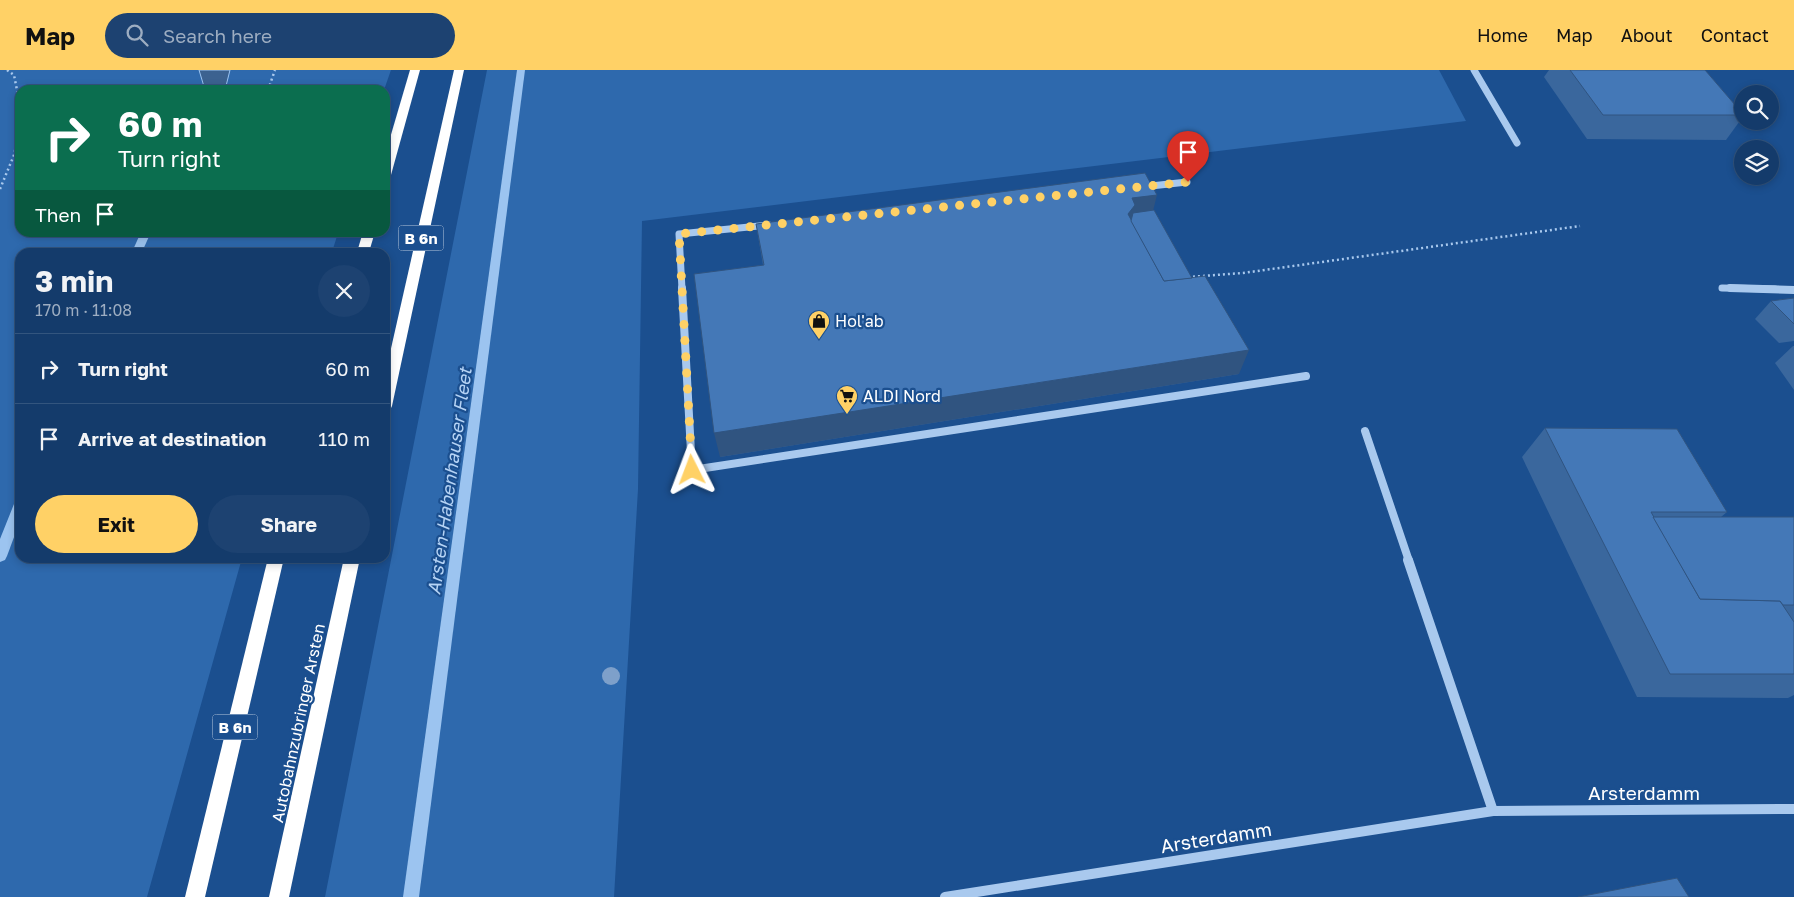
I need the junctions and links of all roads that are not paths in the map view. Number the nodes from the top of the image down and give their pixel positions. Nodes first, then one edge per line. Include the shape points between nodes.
1 (415, 70) edge
2 (459, 70) edge
3 (1474, 70) edge
4 (1517, 144) dead end
5 (390, 158) edge
6 (1188, 182) dead end
7 (1129, 188) edge
8 (777, 224) edge
9 (1722, 288) dead end
10 (1794, 290) edge
11 (1306, 376) dead end
12 (390, 383) edge
13 (1365, 431) dead end
14 (275, 563) edge
15 (351, 563) edge
16 (1794, 809) edge
17 (1493, 811) junction
18 (195, 897) edge
19 (279, 897) edge
20 (945, 897) edge

1 - 5 highway
2 - 12 highway, B 6n
3 - 4 lane
6 - 7 lane
8 - 11 lane via 679,234 692,470
9 - 10 lane
13 - 17 lane
14 - 18 highway, B 6n
15 - 19 highway, Autobahnzubringer Arsten
16 - 17 lane, Arsterdamm
17 - 20 lane, Arsterdamm

